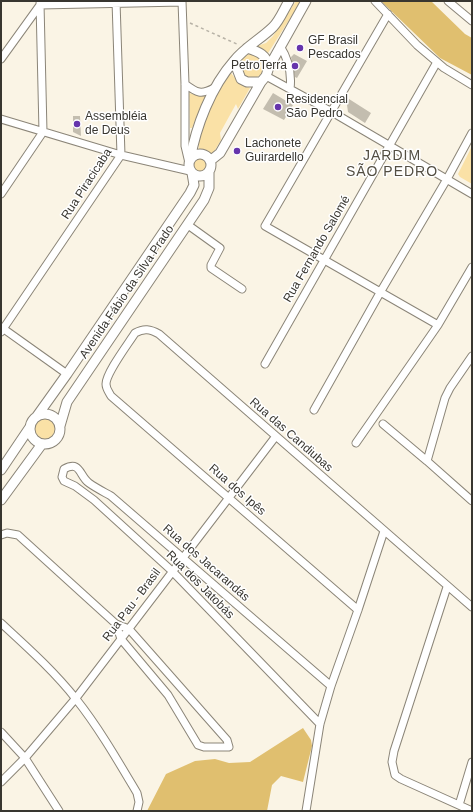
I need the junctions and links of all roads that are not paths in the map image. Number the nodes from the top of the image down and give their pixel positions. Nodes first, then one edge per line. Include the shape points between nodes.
1 (182, 1) edge
2 (289, 1) edge
3 (306, 1) edge
4 (375, 1) edge
5 (448, 1) edge
6 (116, 2) edge
7 (40, 3) edge
8 (388, 14) junction
9 (472, 21) edge
10 (280, 46) junction
11 (247, 48) junction
12 (1, 58) edge
13 (234, 61) junction
14 (437, 62) junction
15 (269, 67) junction
16 (263, 79) junction
17 (185, 84) junction
18 (472, 84) edge
19 (214, 88) junction
20 (290, 89) junction
21 (332, 112) junction
22 (1, 119) edge
23 (43, 132) junction
24 (472, 133) edge
25 (388, 146) junction
26 (121, 155) junction
27 (210, 166) junction
28 (190, 167) junction
29 (447, 179) junction
30 (1, 194) edge
31 (472, 194) edge
32 (188, 225) junction
33 (324, 259) junction
34 (472, 267) edge
35 (242, 289) dead end
36 (381, 291) junction
37 (438, 324) junction
38 (2, 329) edge
39 (472, 356) edge
40 (265, 364) dead end
41 (67, 374) junction
42 (106, 384) joint
43 (314, 410) dead end
44 (37, 416) junction
45 (382, 424) dead end
46 (60, 426) junction
47 (30, 427) junction
48 (276, 436) junction
49 (356, 443) dead end
50 (42, 444) junction
51 (427, 461) junction
52 (64, 469) joint
53 (1, 470) edge
54 (228, 496) junction
55 (1, 500) edge
56 (472, 501) edge
57 (384, 531) junction
58 (1, 535) edge
59 (182, 557) junction
60 (172, 571) junction
61 (447, 587) junction
62 (472, 608) edge
63 (358, 610) junction
64 (1, 623) edge
65 (116, 624) junction
66 (129, 629) junction
67 (121, 639) junction
68 (331, 686) junction
69 (76, 698) junction
70 (320, 724) junction
71 (1, 732) edge
72 (26, 758) junction
73 (472, 762) edge
74 (1, 782) edge
75 (459, 805) junction
76 (59, 811) edge
77 (137, 811) edge
78 (306, 811) edge
79 (472, 811) edge

1 - 6 street
1 - 17 street
2 - 11 main road, Avenida Fábio da Silva Prado via 274,26
3 - 10 main road
4 - 8 street
5 - 9 street
6 - 7 street
6 - 26 street, Rua Piracicaba
7 - 12 street
7 - 23 street
8 - 14 street
8 - 21 street
10 - 15 main road
10 - 20 street via 288,59
11 - 13 main road, Avenida Fábio da Silva Prado
11 - 15 main road via 261,53 267,59
13 - 16 main road via 241,79 247,82
13 - 19 main road, Avenida Fábio da Silva Prado
14 - 18 street
14 - 25 street, Rua Fernando Salomé
15 - 16 main road
16 - 20 street
16 - 27 main road
17 - 19 street via 195,91 204,93
17 - 28 street via 185,146
19 - 28 main road, Avenida Fábio da Silva Prado via 193,144
20 - 21 street
21 - 25 street
21 - 33 street via 265,226
22 - 23 street
23 - 26 street
23 - 30 street
24 - 29 street
25 - 29 street
25 - 33 street, Rua Fernando Salomé
26 - 28 street
26 - 38 street, Rua Piracicaba
27 - 28 main road via 207,173 201,176 194,175
27 - 28 main road via 206,156 202,154 195,155
27 - 32 main road, Avenida Fábio da Silva Prado via 210,188
28 - 41 main road, Avenida Fábio da Silva Prado via 194,185 190,193
29 - 31 street
29 - 36 street
32 - 35 street via 220,248 211,268
32 - 46 main road, Avenida Fábio da Silva Prado via 66,402
33 - 36 street
33 - 40 street, Rua Fernando Salomé
34 - 37 street
36 - 37 street
36 - 43 street
37 - 49 street
38 - 41 street
39 - 51 street via 445,398
41 - 44 main road, Avenida Fábio da Silva Prado
42 - 48 street, Rua das Candiubas via 135,333 148,329 160,334
42 - 54 street, Rua dos Ipês via 111,396
44 - 46 main road via 51,415
44 - 47 main road via 32,420
45 - 51 street
46 - 50 main road via 56,440
47 - 50 main road via 32,436
47 - 53 main road
48 - 54 street, Rua Pau - Brasil
48 - 57 street, Rua das Candiubas
50 - 55 main road
51 - 56 street
52 - 59 street, Rua dos Jacarandás via 70,466 78,468 88,483 111,496
52 - 60 street, Rua dos Jatobás via 64,481 94,500
54 - 59 street, Rua Pau - Brasil
54 - 63 street, Rua dos Ipês
57 - 61 street, Rua das Candiubas
57 - 63 street
58 - 65 street via 7,533 18,536
59 - 60 street, Rua Pau - Brasil
59 - 68 street, Rua dos Jacarandás
60 - 66 street, Rua Pau - Brasil
60 - 70 street, Rua dos Jatobás
61 - 62 street, Rua das Candiubas
61 - 75 street via 392,762 395,775 401,779
63 - 68 street
64 - 69 street via 34,653
65 - 66 street
65 - 67 street
66 - 67 street, Rua Pau - Brasil
66 - 67 street via 227,740 230,747 198,745 168,695
67 - 69 street, Rua Pau - Brasil
68 - 70 street
69 - 72 street, Rua Pau - Brasil
69 - 77 street via 109,744 138,793
70 - 78 street
71 - 72 street
72 - 74 street, Rua Pau - Brasil
72 - 76 street
73 - 75 street
75 - 79 street

